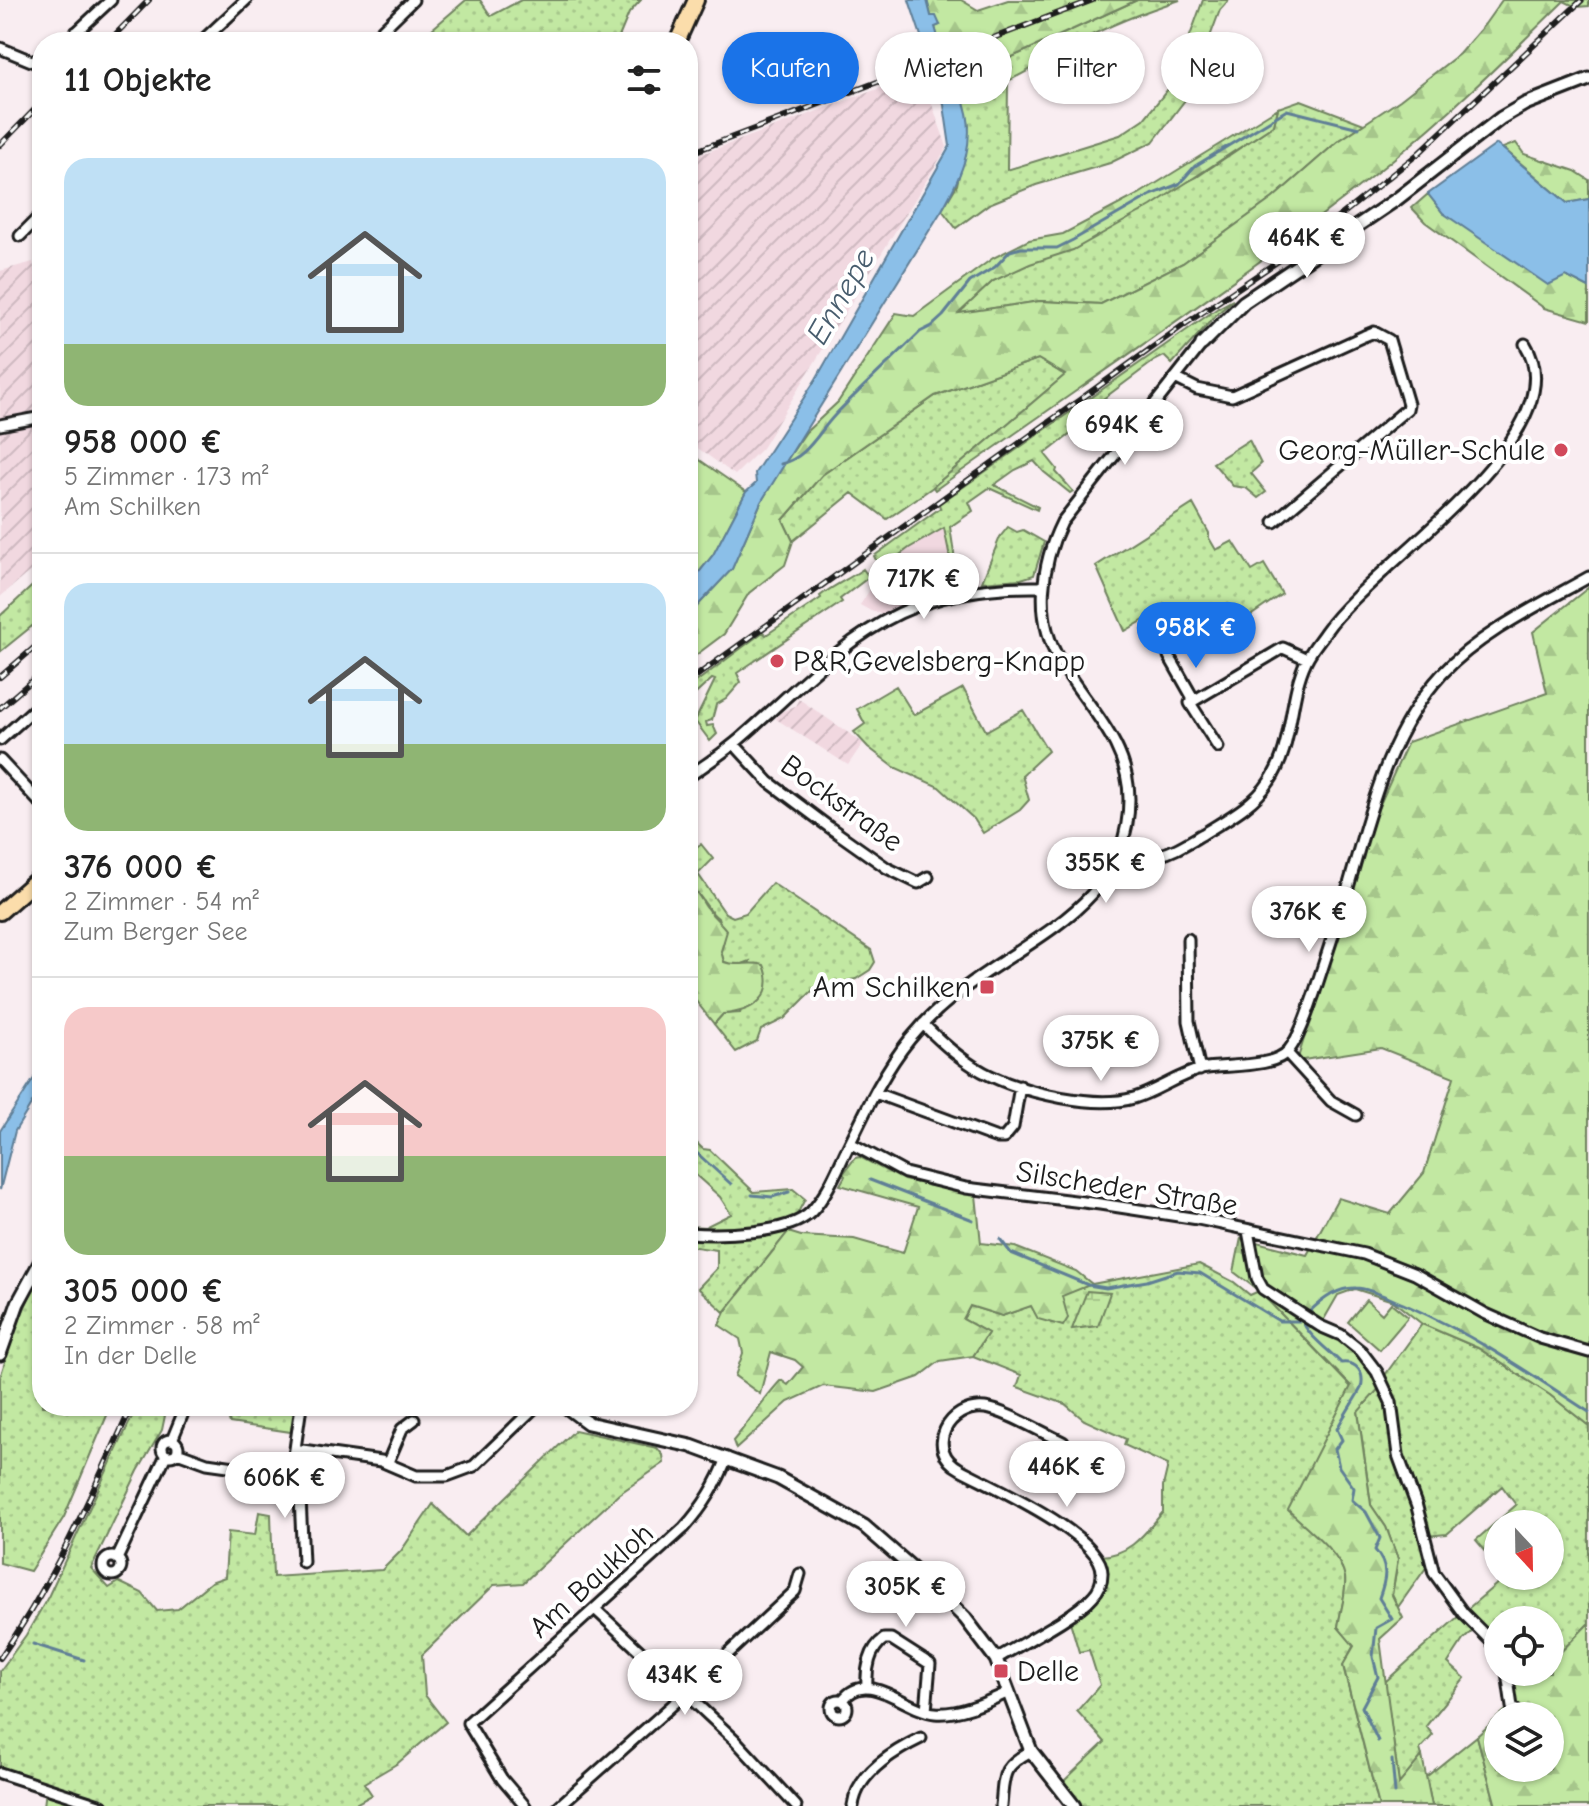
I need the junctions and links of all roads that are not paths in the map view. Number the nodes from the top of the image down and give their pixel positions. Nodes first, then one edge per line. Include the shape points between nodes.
1 (111, 0) edge
2 (246, 0) edge
3 (413, 0) edge
4 (696, 0) edge
5 (76, 32) edge
6 (212, 32) edge
7 (380, 32) edge
8 (682, 32) edge
9 (1, 49) edge
10 (32, 61) edge
11 (1589, 79) edge
12 (32, 224) edge
13 (20, 236) dead end
14 (1202, 344) joint
15 (1525, 344) dead end
16 (1175, 378) junction
17 (32, 419) edge
18 (0, 425) edge
19 (1274, 522) dead end
20 (1589, 577) edge
21 (1042, 587) junction
22 (1169, 656) dead end
23 (1307, 659) junction
24 (1194, 700) junction
25 (32, 711) edge
26 (0, 740) edge
27 (734, 744) junction
28 (1218, 747) dead end
29 (0, 760) edge
30 (698, 770) edge
31 (32, 794) edge
32 (1118, 852) junction
33 (928, 877) dead end
34 (32, 884) edge
35 (0, 912) edge
36 (1188, 939) dead end
37 (923, 1024) junction
38 (1287, 1053) junction
39 (1200, 1070) junction
40 (1020, 1086) junction
41 (875, 1093) junction
42 (1356, 1115) dead end
43 (850, 1143) junction
44 (1248, 1231) junction
45 (698, 1233) edge
46 (32, 1277) edge
47 (1589, 1352) edge
48 (0, 1354) edge
49 (182, 1416) edge
50 (300, 1416) edge
51 (526, 1416) edge
52 (579, 1416) edge
53 (414, 1420) dead end
54 (172, 1440) junction
55 (1063, 1442) dead end
56 (295, 1449) junction
57 (177, 1452) junction
58 (319, 1453) junction
59 (166, 1455) junction
60 (727, 1458) junction
61 (388, 1462) junction
62 (295, 1476) junction
63 (117, 1559) dead end
64 (303, 1562) dead end
65 (800, 1574) dead end
66 (596, 1610) junction
67 (1484, 1634) edge
68 (996, 1659) junction
69 (867, 1686) junction
70 (1009, 1692) junction
71 (685, 1694) junction
72 (843, 1700) dead end
73 (926, 1711) junction
74 (921, 1738) dead end
75 (1031, 1751) junction
76 (0, 1774) edge
77 (102, 1806) edge
78 (525, 1806) edge
79 (559, 1806) edge
80 (796, 1806) edge
81 (853, 1806) edge
82 (1001, 1806) edge
83 (1074, 1806) edge

1 - 5 street
2 - 6 street
3 - 7 street
4 - 8 main road
9 - 10 street
11 - 14 street via 1501,118 1407,191 1244,302
12 - 13 street
14 - 16 street
15 - 23 street via 1535,372 1534,390 1518,434 1331,625
16 - 19 street via 1232,396 1374,332 1389,340 1407,409
16 - 21 street via 1062,522
17 - 18 street
20 - 38 street via 1477,646 1443,673 1416,707 1384,768 1314,994
21 - 27 street via 983,589 900,613 835,655
21 - 32 street via 1052,646 1126,766 1129,800
22 - 24 street
23 - 24 street via 1283,648
23 - 32 street via 1286,745 1261,793 1172,852 1149,858
24 - 28 street via 1190,703
25 - 26 street
27 - 30 street
27 - 33 street, Bockstraße via 769,782 887,868 918,883
29 - 31 street
32 - 37 street via 1085,903 962,989
34 - 35 main road
36 - 39 street via 1189,1021
37 - 40 street via 957,1055 990,1076
37 - 41 street
38 - 39 street via 1269,1062
38 - 42 street via 1331,1101
39 - 40 street via 1132,1098 1081,1101
40 - 41 street via 1013,1127 1004,1138
41 - 43 street
43 - 44 street, Silscheder Straße via 905,1173 966,1188 1100,1204
43 - 45 street via 810,1213 766,1230
44 - 47 street, Silscheder Straße via 1395,1265 1484,1313
44 - 67 street via 1263,1289 1341,1335 1377,1372 1391,1402 1398,1455 1434,1573
46 - 48 street
49 - 54 street
50 - 56 street
51 - 61 street via 474,1466 457,1474 416,1476
52 - 60 street via 588,1423
53 - 61 street via 402,1429
54 - 57 street
54 - 59 street via 163,1445
55 - 68 street via 987,1408 953,1417 941,1437 953,1465 1073,1533 1094,1550 1102,1568 1100,1586 1088,1601
56 - 58 street
56 - 62 street
57 - 59 street
57 - 62 street via 207,1463
58 - 61 street
58 - 62 street via 312,1476
59 - 63 street
60 - 66 street, Am Baukloh via 697,1514
60 - 68 street via 795,1486 864,1526 965,1618
62 - 64 street
65 - 71 street via 795,1591
66 - 71 street
66 - 78 street, Am Baukloh via 468,1723
68 - 70 street
69 - 72 street
69 - 73 street
69 - 73 street via 868,1663 876,1646 891,1639 930,1664
70 - 73 street via 960,1711
70 - 75 street
71 - 79 street
71 - 80 street
74 - 81 street via 885,1759 858,1788
75 - 82 street via 1006,1769
75 - 83 street
76 - 77 street

